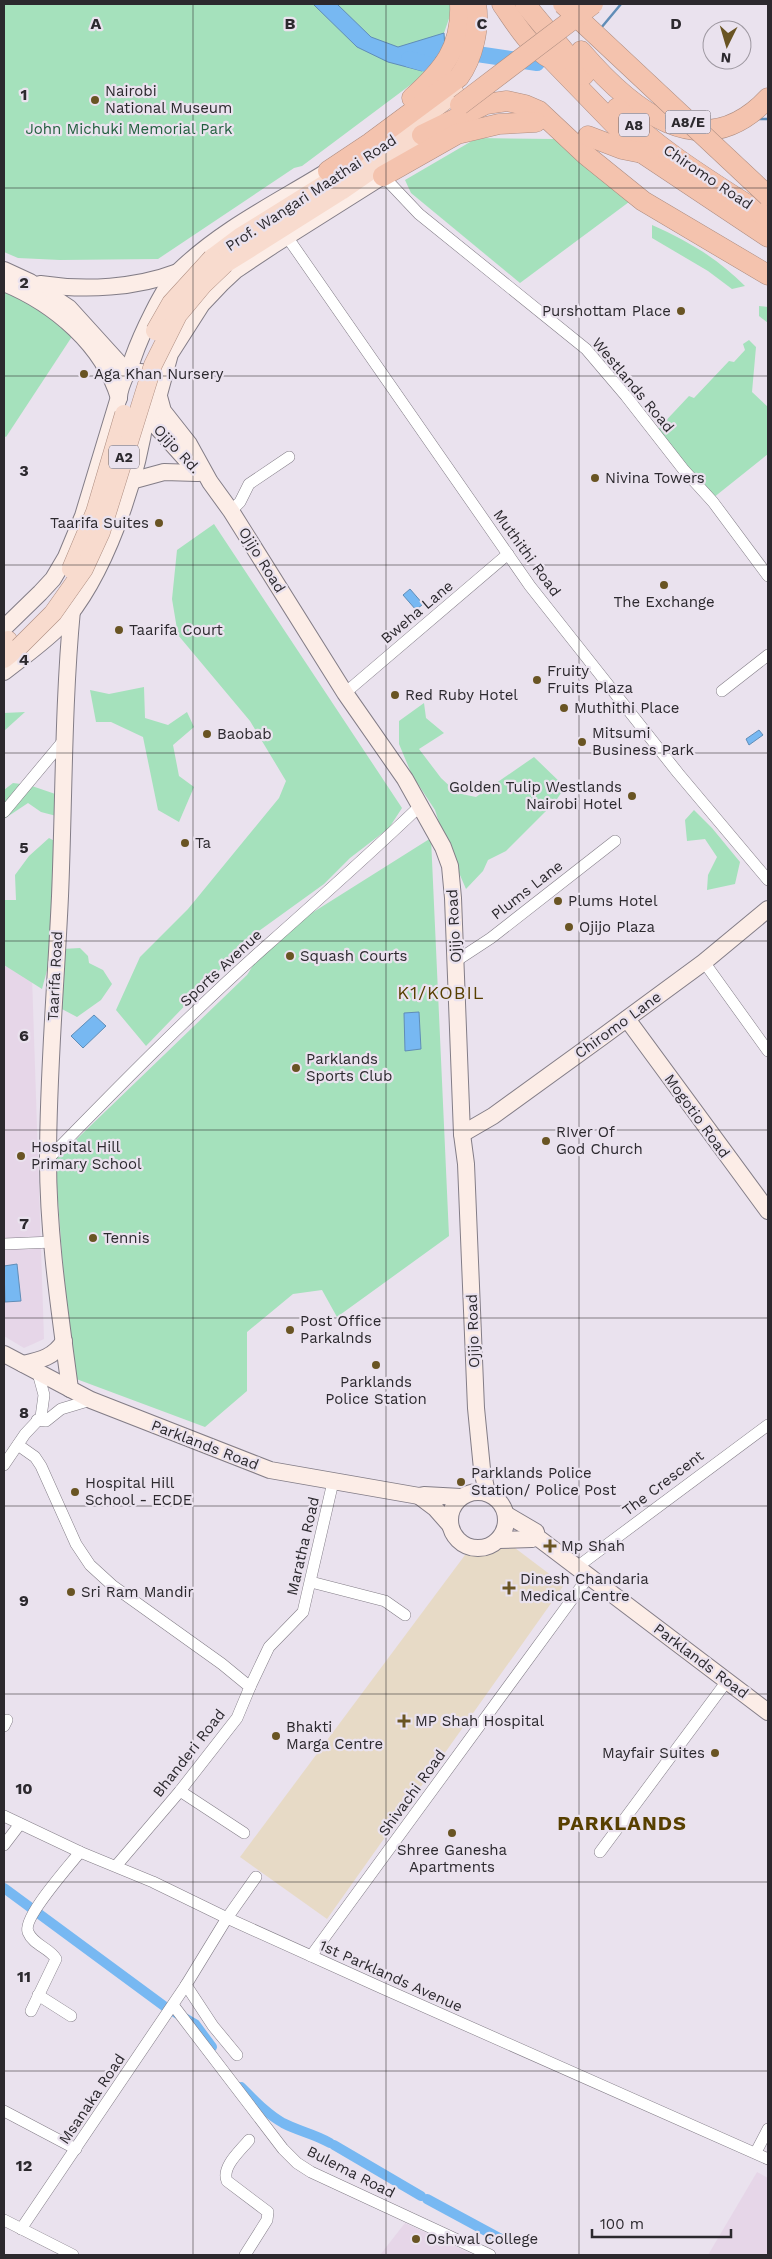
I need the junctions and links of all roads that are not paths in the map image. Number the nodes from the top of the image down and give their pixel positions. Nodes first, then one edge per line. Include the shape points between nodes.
1 (460, 4) edge
2 (476, 4) edge
3 (502, 4) edge
4 (525, 4) edge
5 (540, 4) edge
6 (563, 4) edge
7 (574, 4) edge
8 (580, 4) edge
9 (593, 4) edge
10 (465, 38) junction
11 (768, 98) edge
12 (457, 99) junction
13 (536, 122) dead end
14 (422, 135) junction
15 (588, 136) dead end
16 (642, 153) junction
17 (328, 171) junction
18 (384, 176) junction
19 (768, 180) edge
20 (768, 196) edge
21 (291, 206) junction
22 (768, 218) edge
23 (240, 225) junction
24 (284, 232) junction
25 (768, 238) edge
26 (218, 261) junction
27 (4, 270) edge
28 (178, 272) junction
29 (768, 275) edge
30 (30, 282) junction
31 (4, 284) edge
32 (128, 373) junction
33 (159, 391) junction
34 (119, 397) junction
35 (146, 415) junction
36 (289, 457) dead end
37 (204, 478) junction
38 (132, 481) junction
39 (231, 511) junction
40 (508, 554) junction
41 (768, 576) edge
42 (72, 610) junction
43 (9, 639) edge
44 (46, 639) junction
45 (768, 655) edge
46 (4, 659) edge
47 (68, 663) junction
48 (4, 672) edge
49 (722, 691) dead end
50 (345, 693) junction
51 (64, 740) junction
52 (421, 805) junction
53 (4, 812) edge
54 (615, 841) dead end
55 (768, 880) edge
56 (768, 909) edge
57 (456, 961) junction
58 (704, 962) junction
59 (627, 1018) junction
60 (768, 1051) edge
61 (462, 1134) junction
62 (48, 1159) junction
63 (768, 1211) edge
64 (53, 1242) junction
65 (4, 1244) edge
66 (64, 1341) junction
67 (4, 1354) edge
68 (22, 1364) junction
69 (38, 1373) junction
70 (70, 1389) junction
71 (91, 1400) junction
72 (36, 1420) junction
73 (768, 1425) edge
74 (18, 1445) junction
75 (4, 1465) edge
76 (482, 1469) junction
77 (333, 1482) junction
78 (487, 1493) junction
79 (464, 1495) junction
80 (419, 1496) junction
81 (507, 1515) junction
82 (450, 1525) junction
83 (537, 1537) junction
84 (498, 1540) junction
85 (583, 1571) junction
86 (311, 1582) junction
87 (405, 1615) dead end
88 (727, 1681) junction
89 (250, 1687) junction
90 (768, 1712) edge
91 (180, 1791) junction
92 (4, 1816) edge
93 (20, 1824) junction
94 (244, 1833) dead end
95 (4, 1845) edge
96 (80, 1852) junction
97 (600, 1852) dead end
98 (116, 1866) junction
99 (256, 1876) dead end
100 (227, 1918) junction
101 (311, 1956) junction
102 (186, 1985) junction
103 (38, 1995) junction
104 (173, 2005) junction
105 (31, 2011) dead end
106 (71, 2016) dead end
107 (237, 2055) dead end
108 (4, 2112) edge
109 (768, 2129) edge
110 (249, 2140) dead end
111 (76, 2148) junction
112 (756, 2152) junction
113 (768, 2159) edge
114 (4, 2220) edge
115 (21, 2229) junction
116 (72, 2255) edge
117 (245, 2255) edge
118 (490, 2255) edge

1 - 10 highway
2 - 10 highway via 477,28
3 - 16 highway, Chiromo Road / A8 via 540,53 551,59
4 - 22 highway, Chiromo Road / A8 via 571,61 632,124
5 - 11 highway via 600,74 640,109 659,120 691,130 710,130 743,120
6 - 20 highway, A8/E, bridge
7 - 12 highway
8 - 19 highway, A8/E
9 - 12 highway, bridge
10 - 17 highway via 445,66 407,103 348,146
10 - 17 highway via 465,69 452,83
12 - 14 highway
12 - 21 main road, Prof. Wangari Maathai Road / A2
13 - 18 highway via 498,124 457,134
14 - 24 main road, Prof. Wangari Maathai Road / A2
14 - 29 highway via 486,104 507,101 525,104 539,111 586,155 643,201
15 - 16 highway
16 - 25 highway, Chiromo Road / A8
17 - 23 main road, Prof. Wangari Maathai Road
18 - 24 main road, Prof. Wangari Maathai Road
18 - 41 street, Westlands Road via 419,214 586,349 713,502
21 - 23 main road via 283,204
21 - 26 main road, Prof. Wangari Maathai Road / A2 via 240,237
23 - 28 main road, Prof. Wangari Maathai Road
24 - 26 main road, Prof. Wangari Maathai Road / A2
24 - 33 main road, Prof. Wangari Maathai Road via 236,270 202,304 170,354
24 - 40 street, Muthithi Road
26 - 43 main road, Prof. Wangari Maathai Road / A2, bridge via 172,303 148,346 95,512 76,560 44,606
27 - 30 main road
28 - 30 main road via 151,281 118,286 57,286
28 - 32 main road, Prof. Wangari Maathai Road via 139,341
30 - 32 main road via 69,308
31 - 34 main road, Ojijo Rd. via 67,322 95,351 110,373
32 - 33 main road, Ojijo Rd. via 144,372 154,378
32 - 34 main road via 120,387
33 - 35 main road via 155,409
33 - 37 main road, Ojijo Rd. via 163,411 189,444
34 - 35 main road, Ojijo Rd. via 127,415 137,419
34 - 43 main road, Prof. Wangari Maathai Road via 83,516 66,557
35 - 37 main road, Ojijo Rd.
35 - 38 main road
36 - 39 street via 249,484
37 - 38 main road via 164,472
37 - 39 main road, Ojijo Road
38 - 42 main road via 102,558
39 - 50 main road, Ojijo Road
40 - 50 street, Bweha Lane
40 - 55 street, Muthithi Road via 638,723
42 - 44 main road
42 - 47 main road, Taarifa Road
43 - 46 main road, Prof. Wangari Maathai Road / A2
44 - 47 main road
44 - 48 main road
45 - 49 street
47 - 51 main road, Taarifa Road
50 - 52 main road, Ojijo Road
51 - 53 street
51 - 62 main road, Taarifa Road
52 - 57 main road, Ojijo Road via 450,866
52 - 62 street, Sports Avenue via 136,1069
54 - 57 street, Plums Lane via 491,938
56 - 58 main road, Chiromo Lane
57 - 61 main road, Ojijo Road
58 - 59 main road, Chiromo Lane
58 - 60 street
59 - 61 main road, Chiromo Lane via 493,1116
59 - 63 main road, Mogotio Road
61 - 76 main road, Ojijo Road
62 - 64 main road, Taarifa Road
64 - 65 street
64 - 66 main road, Taarifa Road
66 - 68 main road via 52,1356
66 - 70 main road, Taarifa Road
67 - 68 main road, Parklands Road
68 - 69 main road, Parklands Road
69 - 70 main road, Parklands Road
69 - 72 street via 44,1403 41,1417
70 - 71 main road, Parklands Road
71 - 72 street via 61,1408 46,1421
71 - 77 main road, Parklands Road via 270,1470
72 - 74 street
73 - 85 street, The Crescent
74 - 75 street
74 - 89 street via 35,1457 41,1466 76,1544 90,1565 113,1586
76 - 78 main road, Ojijo Road
76 - 79 main road
77 - 80 main road, Parklands Road
77 - 86 street, Maratha Road
78 - 79 main road via 477,1491
78 - 81 main road via 503,1505
79 - 80 main road, Parklands Road
79 - 82 main road via 452,1510
80 - 82 main road, Parklands Road
81 - 83 main road, Parklands Road via 536,1532
81 - 84 main road via 507,1524
82 - 84 main road via 453,1533 466,1545 483,1548
83 - 84 main road
83 - 85 main road, Parklands Road
85 - 88 main road, Parklands Road
85 - 101 street, Shivachi Road
86 - 87 street via 385,1601
86 - 89 street, Maratha Road via 303,1612 269,1647
88 - 90 main road, Parklands Road
88 - 97 street
89 - 91 street, Bhanderi Road via 237,1718
91 - 94 street
91 - 98 street, Bhanderi Road
92 - 93 street, 1st Parklands Avenue
93 - 95 street
93 - 96 street, 1st Parklands Avenue
96 - 98 street, 1st Parklands Avenue
96 - 103 street via 27,1925 32,1938 56,1959
98 - 100 street, 1st Parklands Avenue
99 - 100 street, Msanaka Road
100 - 101 street, 1st Parklands Avenue
100 - 102 street, Msanaka Road
101 - 112 street, 1st Parklands Avenue
102 - 104 street, Msanaka Road
102 - 107 street
103 - 105 street
103 - 106 street
104 - 111 street, Msanaka Road
104 - 118 street, Bulema Road via 297,2163 352,2192
108 - 111 street
109 - 112 street
110 - 117 street via 225,2174 227,2181 268,2212 267,2220
111 - 115 street, Msanaka Road
112 - 113 street, 1st Parklands Avenue
114 - 115 street
115 - 116 street

